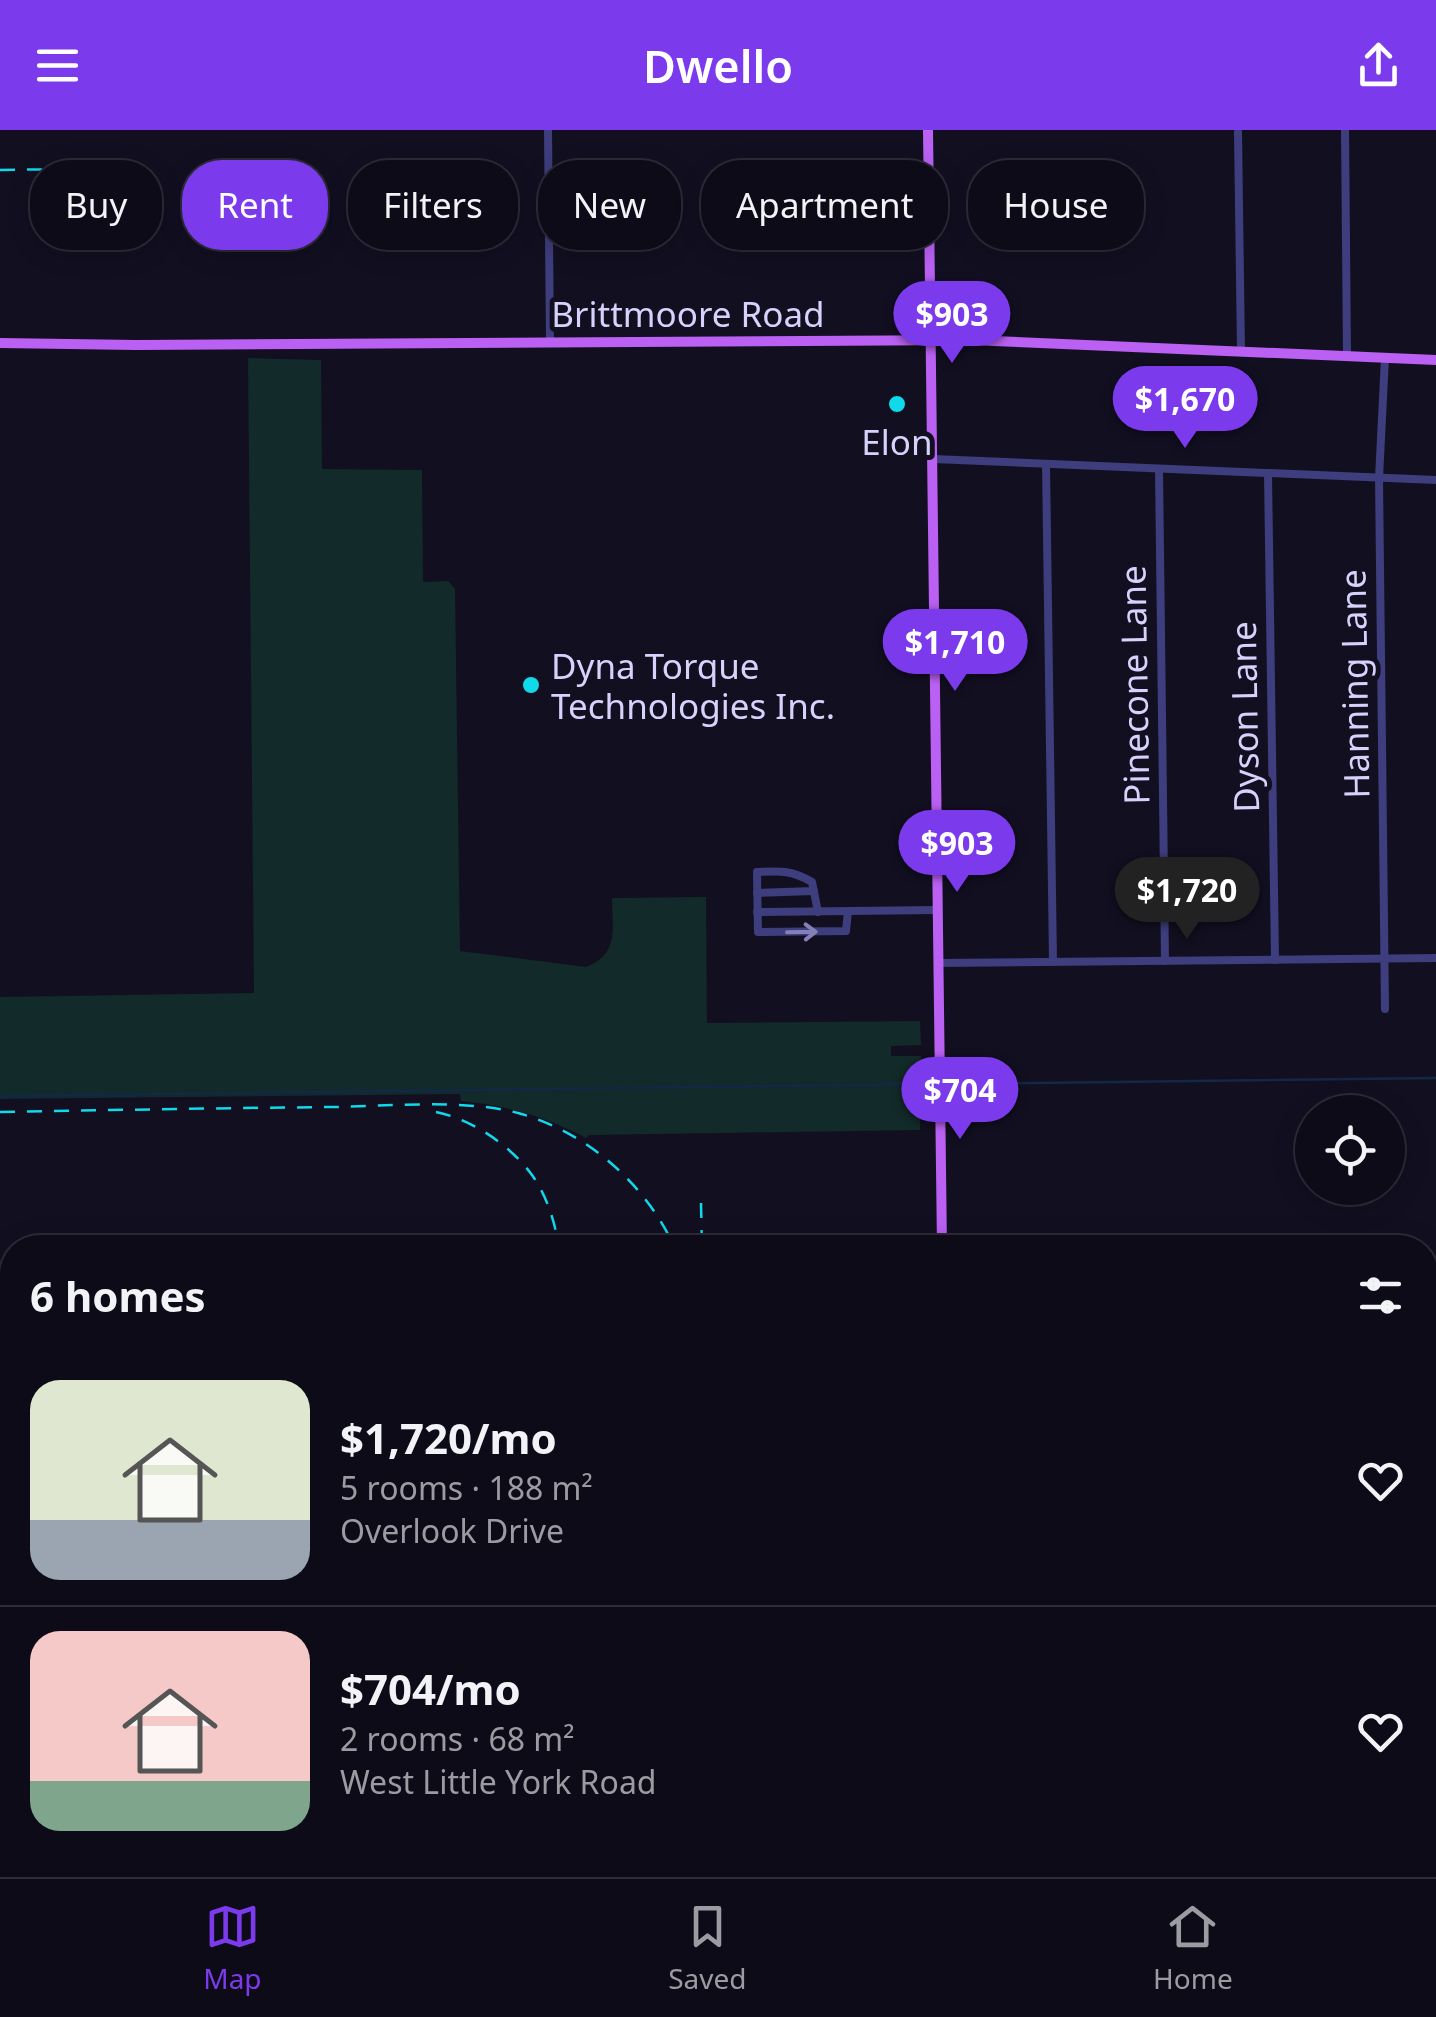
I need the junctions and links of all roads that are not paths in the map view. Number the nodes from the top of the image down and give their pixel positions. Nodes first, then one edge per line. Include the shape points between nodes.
1 (548, 130) edge
2 (928, 130) edge
3 (1345, 130) edge
4 (1238, 132) edge
5 (932, 340) junction
6 (550, 342) junction
7 (0, 344) edge
8 (1242, 352) junction
9 (1346, 356) junction
10 (1384, 358) junction
11 (1436, 360) edge
12 (933, 459) junction
13 (1046, 464) junction
14 (1159, 468) junction
15 (1268, 473) junction
16 (1380, 478) junction
17 (1436, 480) edge
18 (814, 892) junction
19 (757, 893) junction
20 (937, 910) junction
21 (848, 911) junction
22 (756, 912) junction
23 (818, 912) junction
24 (1385, 958) junction
25 (1436, 958) edge
26 (1276, 960) junction
27 (1165, 961) junction
28 (1052, 962) junction
29 (938, 964) junction
30 (1386, 1009) dead end
31 (942, 1235) edge

1 - 6 street
2 - 5 main road
3 - 9 street
4 - 8 street
5 - 6 main road, Brittmoore Road
5 - 8 main road, Brittmoore Road
5 - 12 main road
6 - 7 main road, Brittmoore Road
8 - 9 main road, Brittmoore Road
9 - 10 main road, Brittmoore Road
10 - 11 main road, Brittmoore Road
10 - 16 street, Hanning Lane
12 - 13 street
12 - 20 main road
13 - 14 street
13 - 28 street
14 - 15 street
14 - 27 street, Pinecone Lane
15 - 16 street
15 - 26 street, Dyson Lane
16 - 17 street
16 - 24 street, Hanning Lane
18 - 19 street
18 - 19 street via 812,882 782,871 757,872
18 - 23 street
19 - 22 street
20 - 21 street
20 - 29 main road
22 -> 21 street via 759,933 846,931
21 - 23 street
22 - 23 street
24 - 25 street
24 - 26 street
24 - 30 street, Hanning Lane
26 - 27 street
27 - 28 street
28 - 29 street
29 - 31 main road

